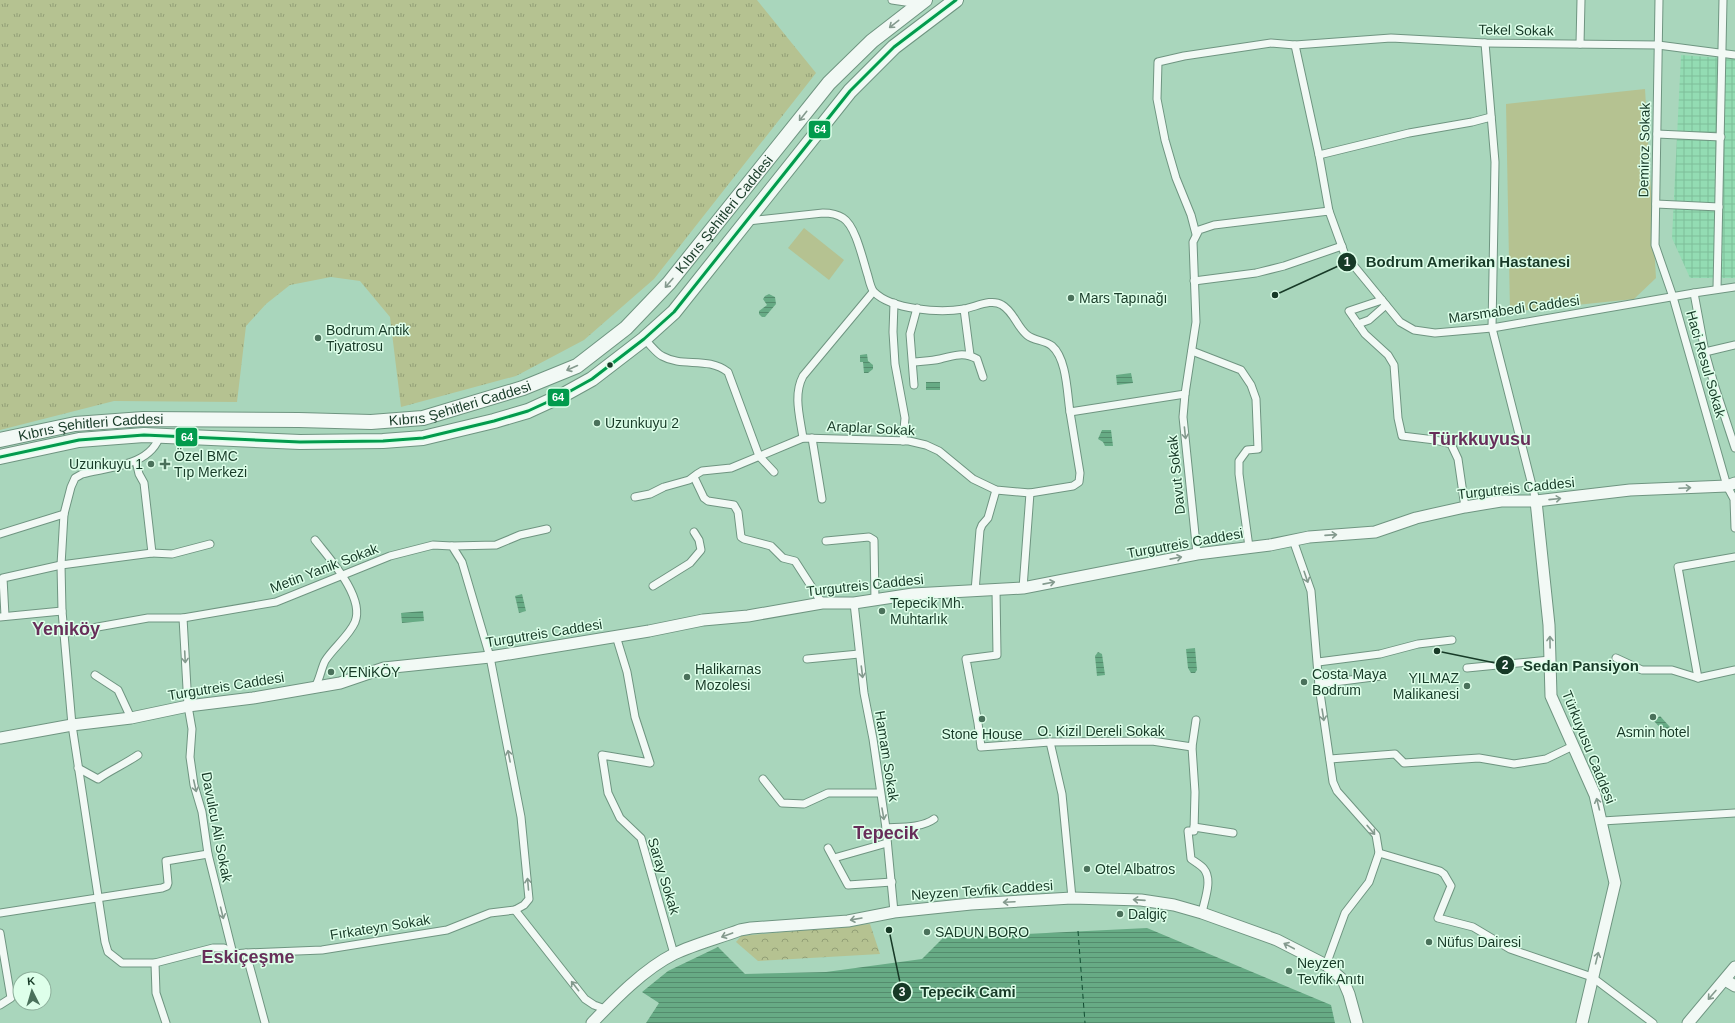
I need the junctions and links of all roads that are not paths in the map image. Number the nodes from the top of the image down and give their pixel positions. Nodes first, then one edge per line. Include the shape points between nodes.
1 (892, 0) edge
2 (956, 0) edge
3 (1581, 0) edge
4 (1659, 0) edge
5 (1723, 0) edge
6 (922, 2) edge
7 (1485, 43) junction
8 (1580, 44) junction
9 (1295, 45) junction
10 (1658, 45) junction
11 (1723, 53) junction
12 (1735, 55) edge
13 (1491, 117) junction
14 (1657, 134) junction
15 (1721, 137) junction
16 (1319, 155) junction
17 (1656, 204) junction
18 (1719, 207) junction
19 (1329, 211) junction
20 (747, 221) junction
21 (1196, 234) junction
22 (1342, 246) junction
23 (1194, 281) junction
24 (1735, 287) edge
25 (1717, 289) junction
26 (873, 292) junction
27 (1694, 292) junction
28 (1673, 297) junction
29 (894, 303) junction
30 (1384, 303) junction
31 (917, 308) junction
32 (964, 309) junction
33 (1358, 324) junction
34 (1492, 328) junction
35 (644, 339) junction
36 (1735, 345) edge
37 (1192, 351) junction
38 (1705, 352) junction
39 (970, 355) junction
40 (914, 362) junction
41 (982, 377) dead end
42 (914, 385) dead end
43 (1185, 394) junction
44 (1070, 412) junction
45 (160, 435) junction
46 (803, 438) junction
47 (812, 438) junction
48 (0, 440) edge
49 (903, 441) junction
50 (1735, 448) edge
51 (759, 456) junction
52 (0, 457) edge
53 (136, 461) junction
54 (774, 472) dead end
55 (694, 477) junction
56 (1731, 484) edge
57 (996, 490) junction
58 (1030, 493) junction
59 (635, 497) dead end
60 (822, 499) dead end
61 (1536, 501) junction
62 (1465, 507) junction
63 (64, 514) junction
64 (1735, 528) edge
65 (547, 529) dead end
66 (694, 532) dead end
67 (0, 534) edge
68 (315, 540) dead end
69 (1293, 540) junction
70 (826, 541) dead end
71 (210, 544) dead end
72 (452, 546) junction
73 (1249, 547) junction
74 (152, 553) junction
75 (1197, 554) junction
76 (1735, 557) edge
77 (61, 565) junction
78 (342, 575) junction
79 (653, 586) dead end
80 (1023, 588) junction
81 (996, 590) junction
82 (975, 591) junction
83 (875, 601) junction
84 (822, 603) junction
85 (854, 603) junction
86 (62, 610) junction
87 (3, 616) edge
88 (183, 618) junction
89 (64, 633) junction
90 (616, 636) junction
91 (1452, 640) dead end
92 (859, 654) junction
93 (490, 657) junction
94 (1616, 658) dead end
95 (807, 659) dead end
96 (1550, 660) junction
97 (1318, 662) junction
98 (1467, 668) dead end
99 (1735, 670) edge
100 (95, 675) dead end
101 (1381, 676) dead end
102 (1698, 678) junction
103 (1319, 684) junction
104 (315, 687) junction
105 (188, 706) junction
106 (131, 718) junction
107 (1196, 720) dead end
108 (72, 724) junction
109 (0, 738) edge
110 (1050, 742) junction
111 (1573, 746) junction
112 (1192, 748) junction
113 (138, 756) dead end
114 (1330, 759) junction
115 (78, 768) junction
116 (763, 779) dead end
117 (880, 793) junction
118 (1735, 813) edge
119 (934, 819) dead end
120 (1602, 821) junction
121 (1194, 827) junction
122 (886, 828) junction
123 (1233, 834) dead end
124 (887, 843) junction
125 (828, 848) dead end
126 (1379, 853) junction
127 (208, 854) junction
128 (834, 858) junction
129 (892, 882) junction
130 (1072, 898) junction
131 (99, 899) junction
132 (515, 910) junction
133 (894, 912) junction
134 (0, 913) edge
135 (1202, 913) junction
136 (0, 933) edge
137 (233, 954) junction
138 (246, 954) junction
139 (674, 954) junction
140 (155, 963) junction
141 (1326, 966) junction
142 (1735, 967) edge
143 (1592, 976) junction
144 (1730, 982) edge
145 (0, 1005) edge
146 (605, 1009) junction
147 (166, 1023) edge
148 (265, 1023) edge
149 (592, 1023) edge
150 (1357, 1023) edge
151 (1582, 1023) edge
152 (1653, 1023) edge
153 (1688, 1023) edge

1 - 6 street
2 - 20 highway, Kıbrıs Şehitleri Caddesi via 894,48 850,91
3 - 8 street
4 - 10 street, Demiroz Sokak
5 - 11 street
6 -> 48 highway, Kıbrıs Şehitleri Caddesi via 872,41 829,83 669,283 626,328 577,366 523,388 423,418 371,422 143,419 75,424
7 - 8 street, Tekel Sokak
7 - 9 street, Tekel Sokak via 1391,38
7 - 13 street
8 - 10 street, Tekel Sokak
9 - 16 street, Marsmabedi Caddesi
9 - 21 street, Tekel Sokak via 1272,43 1158,62 1157,99 1165,140
10 - 11 street, Tekel Sokak
10 - 14 street, Demiroz Sokak
11 - 12 street, Tekel Sokak
11 - 15 street
13 - 16 street via 1409,133
13 - 34 street via 1495,162
14 - 15 street
14 - 17 street, Demiroz Sokak
15 - 18 street
16 - 19 street, Marsmabedi Caddesi
17 - 18 street
17 - 28 street, Demiroz Sokak via 1655,245
18 - 25 street
19 - 21 street via 1214,225 1199,230
19 - 22 street, Marsmabedi Caddesi
20 - 26 street via 823,212 844,218 852,227
20 - 35 highway, Kıbrıs Şehitleri Caddesi via 674,312
21 - 23 street via 1192,242
22 - 23 street via 1284,266
22 - 30 street, Marsmabedi Caddesi via 1345,255
23 - 37 street via 1196,322
24 - 25 street, Marsmabedi Caddesi
25 - 27 street, Marsmabedi Caddesi
26 - 29 street
26 - 46 street via 803,376 798,386 797,397
27 - 28 street, Marsmabedi Caddesi
27 - 38 street
28 - 34 street, Marsmabedi Caddesi
28 - 56 street, Haci Resul Sokak
29 - 31 street
29 - 49 street via 895,358 905,418
30 - 33 street via 1369,320
30 - 33 street via 1349,311
30 - 34 street, Marsmabedi Caddesi via 1400,322 1414,330 1435,333
31 - 32 street
31 - 40 street via 910,334
32 - 39 street
32 - 44 street via 986,303 1002,305 1029,337 1052,346 1062,359
33 - 62 street via 1394,365 1402,436 1450,444 1458,459
34 - 61 street
35 - 45 highway, Kıbrıs Şehitleri Caddesi via 592,379 547,403 494,422 423,438 300,442
35 - 51 street via 661,356 674,361 711,363 728,372
36 - 38 street
37 - 43 street
37 - 73 street via 1241,370 1256,399 1258,449 1247,450 1239,461
38 - 50 street
39 - 40 street
39 - 41 street via 977,359
40 - 42 street
43 - 44 street
43 -> 75 street, Davut Sokak via 1183,417
44 - 58 street, Araplar Sokak via 1080,472 1079,482 1073,486
45 - 52 highway, Kıbrıs Şehitleri Caddesi via 79,440
45 - 53 street via 157,445
46 - 47 street, Araplar Sokak
46 - 51 street, Araplar Sokak
47 - 49 street, Araplar Sokak
47 - 60 street
49 - 57 street, Araplar Sokak via 939,450 973,478
51 - 54 street
51 - 55 street, Araplar Sokak via 731,468 702,471
53 - 63 street via 75,478
53 - 74 street via 144,483
55 - 59 street, Araplar Sokak
55 - 84 street via 708,501 734,505 738,512 741,537 744,540 771,546 783,558 795,561
61 -> 56 main road, Turgutreis Caddesi via 1630,490
56 - 64 street, Haci Resul Sokak
57 - 58 street, Araplar Sokak
57 - 82 street via 988,518 980,530
58 - 80 street
61 - 62 main road, Turgutreis Caddesi via 1501,501
96 -> 61 main road, Türkuyusu Caddesi via 1549,625
69 -> 62 main road, Turgutreis Caddesi via 1375,532 1416,518
63 - 67 street
63 - 77 street
65 - 72 street, Metin Yanik Sokak via 520,535 496,545
66 - 79 street via 699,540 700,550 690,563
68 - 78 street
69 - 73 main road, Turgutreis Caddesi
69 -> 97 street via 1311,591
70 - 83 street via 869,536 874,540
71 - 74 street via 172,554
72 - 78 street, Metin Yanik Sokak via 433,545 390,556
72 - 93 street via 462,562
73 - 75 main road, Turgutreis Caddesi
74 - 77 street
80 -> 75 main road, Turgutreis Caddesi
76 - 102 street via 1678,567
77 - 86 street
77 - 87 street via 3,578
78 - 88 street, Metin Yanik Sokak via 276,602
78 - 104 street via 353,596 357,612 355,623 325,661
80 - 81 main road, Turgutreis Caddesi
81 - 82 main road, Turgutreis Caddesi
81 - 110 street, O. Kizil Dereli Sokak via 997,655 966,659 981,747
82 - 83 main road, Turgutreis Caddesi via 913,594
83 - 85 main road, Turgutreis Caddesi
84 - 85 main road, Turgutreis Caddesi
84 - 90 main road, Turgutreis Caddesi via 748,616 703,620
85 - 92 street, Hamam Sokak
86 - 87 street
86 - 89 street
88 - 89 street, Metin Yanik Sokak via 148,618
88 -> 105 street, Davulcu Ali Sokak
89 - 108 street
90 - 93 main road, Turgutreis Caddesi
90 - 139 street, Saray Sokak via 650,763 602,755 608,793 620,818 641,838
91 - 97 street via 1418,644 1380,654
92 - 95 street
92 -> 117 street, Hamam Sokak
93 - 104 main road, Turgutreis Caddesi via 384,668 340,683
132 -> 93 street via 529,899 522,824
94 - 102 street via 1642,670 1672,670
96 - 98 street
96 - 111 main road, Türkuyusu Caddesi via 1551,696
97 - 103 street
99 - 102 street
100 - 106 street via 118,690
101 - 103 street
103 -> 114 street
104 - 105 main road, Turgutreis Caddesi
105 - 106 main road, Turgutreis Caddesi
105 -> 127 street, Davulcu Ali Sokak via 192,728 190,757
106 - 108 main road, Turgutreis Caddesi
107 - 112 street
108 - 109 main road, Turgutreis Caddesi
108 - 115 street
110 - 112 street, O. Kizil Dereli Sokak via 1152,741
110 - 130 street via 1062,794
111 - 114 street via 1546,759 1514,764 1479,758 1404,763 1394,754
120 -> 111 main road, Türkuyusu Caddesi via 1595,795
112 - 121 street
113 - 115 street via 98,779
114 -> 126 street via 1337,791 1376,836
115 - 131 street
116 - 117 street via 782,803 804,804 828,793
117 -> 122 street, Hamam Sokak
118 - 120 street
119 - 122 street via 930,822
143 -> 120 main road, Türkuyusu Caddesi via 1615,883
121 - 123 street
121 - 135 street via 1194,831 1188,830 1191,859 1205,870 1208,886
122 - 124 street, Hamam Sokak
124 - 128 street
124 - 129 street, Hamam Sokak
125 - 128 street
126 - 141 street via 1369,882 1345,913
126 - 143 street via 1444,874 1450,886 1438,918 1473,927 1510,949
127 - 131 street via 166,861 167,886
127 -> 137 street, Davulcu Ali Sokak
128 - 129 street via 848,884
129 - 133 street, Hamam Sokak
130 -> 133 main road, Neyzen Tevfik Caddesi via 970,904
135 -> 130 main road, Neyzen Tevfik Caddesi via 1174,905 1140,900
131 - 134 street
131 - 140 street via 108,952 122,963
132 - 138 street, Fırkateyn Sokak via 490,913 447,930 322,950
146 -> 132 street via 585,999
133 -> 139 main road, Neyzen Tevfik Caddesi via 848,921 750,928
141 -> 135 main road, Neyzen Tevfik Caddesi via 1277,940
136 - 145 street via 11,998
137 - 138 street
137 - 140 street via 224,948 213,948
138 - 148 street
139 - 146 main road, Neyzen Tevfik Caddesi via 654,966
140 - 147 street via 156,993
141 - 150 main road, Neyzen Tevfik Caddesi via 1343,980
142 - 144 main road
143 - 151 main road, Türkuyusu Caddesi
143 - 152 street
144 -> 153 main road
146 - 149 main road, Neyzen Tevfik Caddesi

